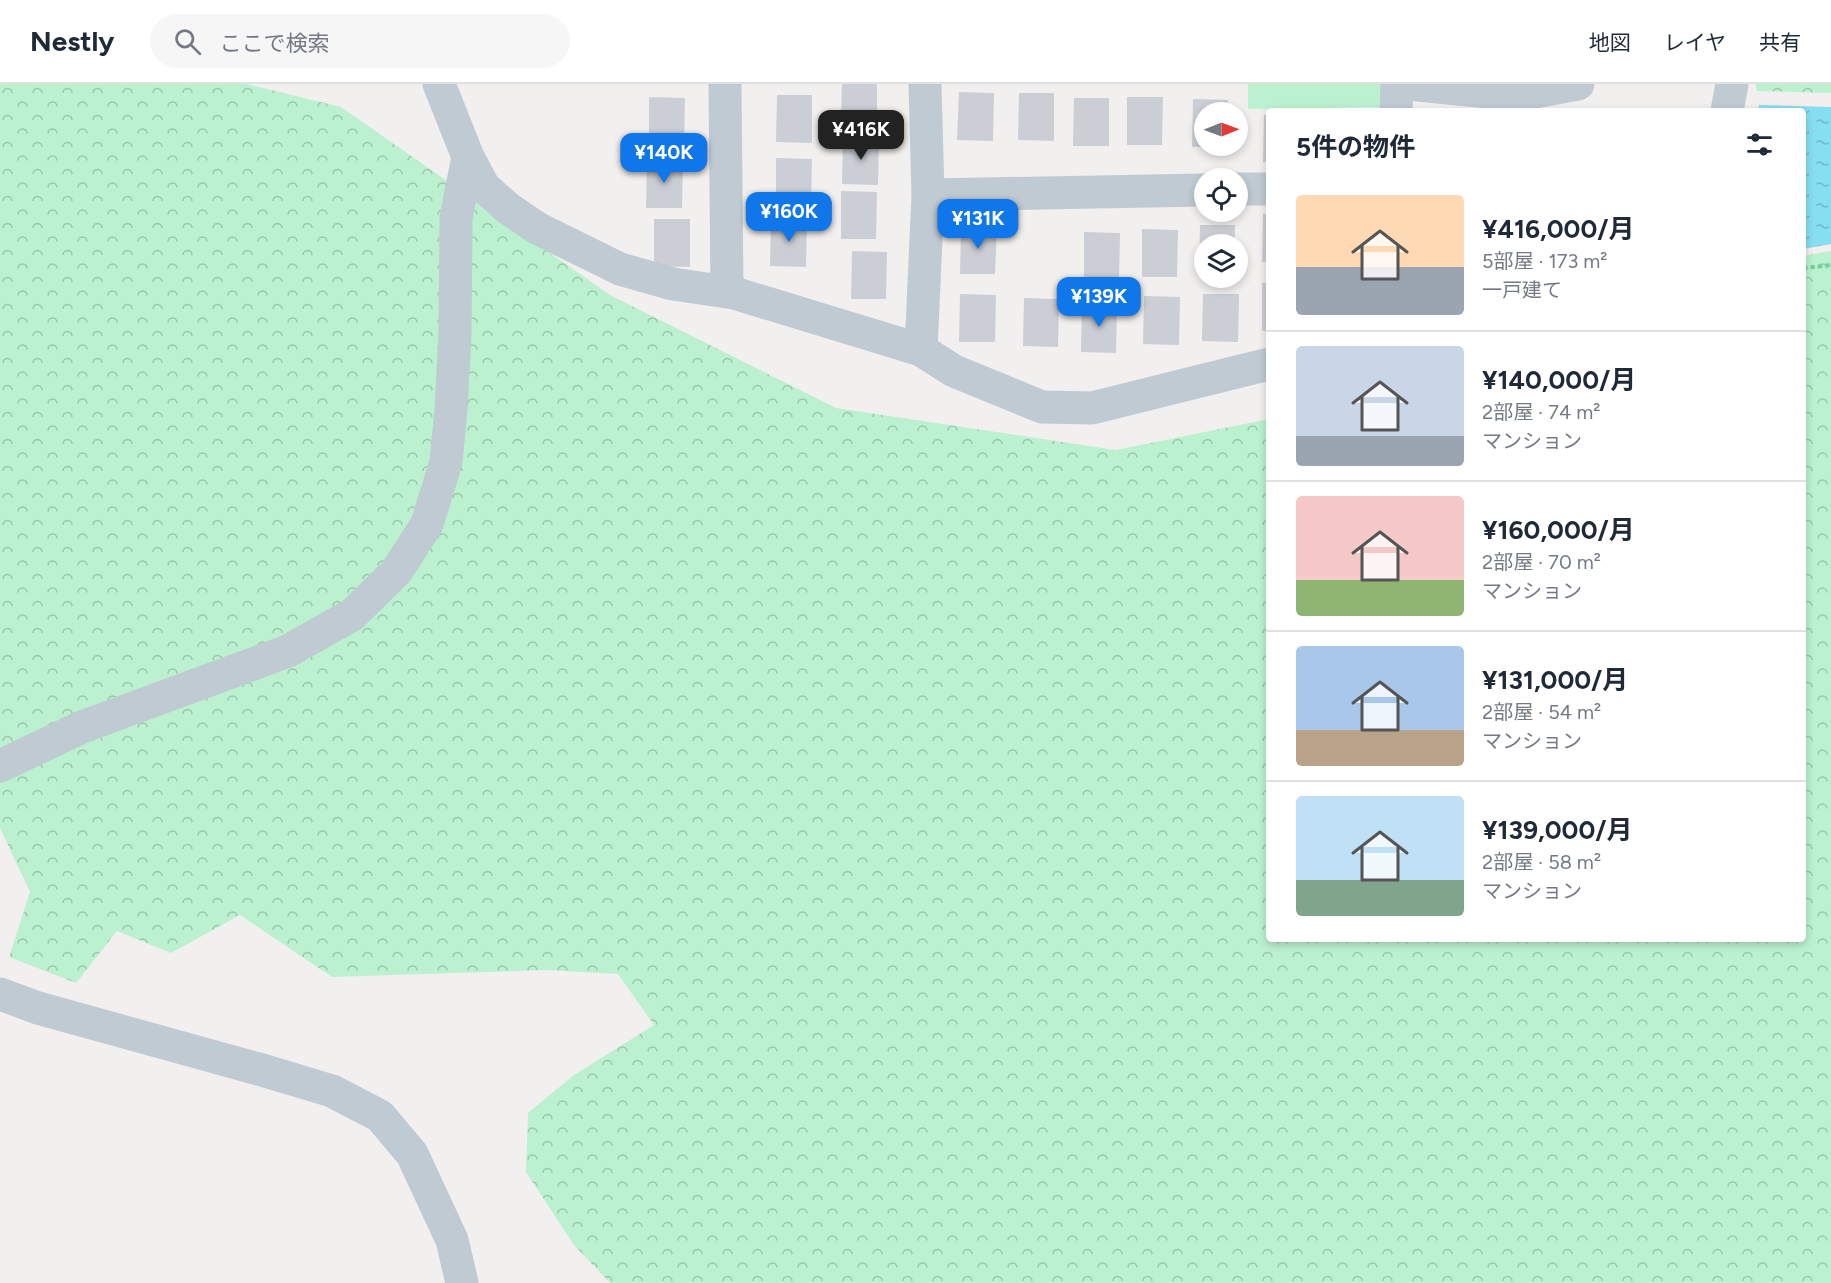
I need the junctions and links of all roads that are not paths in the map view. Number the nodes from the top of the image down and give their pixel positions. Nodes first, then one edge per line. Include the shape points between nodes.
1 (439, 84) edge
2 (725, 84) edge
3 (926, 84) edge
4 (1396, 84) edge
5 (1408, 84) edge
6 (1578, 84) edge
7 (1732, 84) edge
8 (1396, 108) edge
9 (1728, 108) edge
10 (468, 157) junction
11 (1248, 189) edge
12 (1266, 189) edge
13 (1194, 190) edge
14 (928, 195) junction
15 (727, 291) junction
16 (921, 350) junction
17 (1266, 365) edge
18 (0, 766) edge
19 (0, 994) edge
20 (462, 1283) edge

1 - 10 street
2 - 15 street
3 - 14 street
4 - 8 street
5 - 6 street via 1519,95
7 - 9 street
10 - 15 street via 484,187 537,228 620,269 673,284
10 - 18 street via 456,218 455,334 446,462 427,524 396,573 352,615 288,651 82,727
11 - 12 street
13 - 14 street
14 - 16 street
15 - 16 street
16 - 17 street via 954,371 1042,407 1092,408
19 - 20 street via 332,1091 380,1116 412,1154 452,1240

